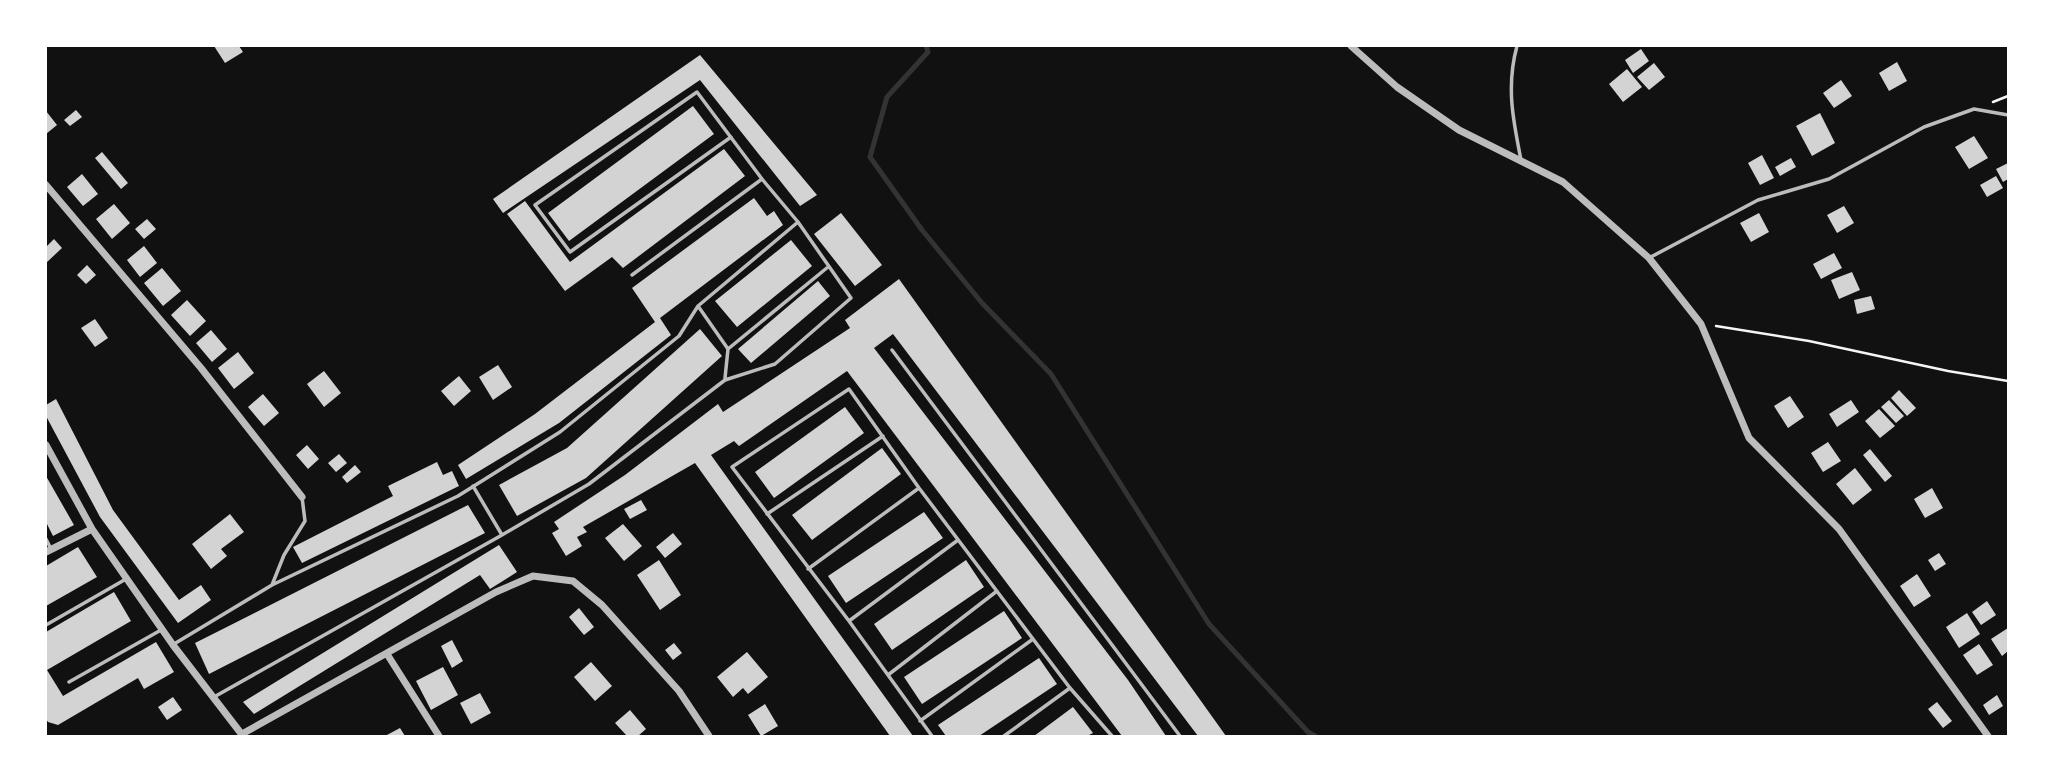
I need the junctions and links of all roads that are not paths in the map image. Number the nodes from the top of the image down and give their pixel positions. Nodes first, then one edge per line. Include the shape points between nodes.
1 (1351, 46) edge
2 (1517, 46) edge
3 (2008, 115) edge
4 (731, 137) junction
5 (1521, 160) junction
6 (762, 179) junction
7 (46, 185) edge
8 (798, 222) junction
9 (1650, 258) junction
10 (828, 267) junction
11 (632, 275) dead end
12 (698, 306) junction
13 (728, 349) junction
14 (892, 350) dead end
15 (725, 380) junction
16 (883, 436) junction
17 (46, 445) edge
18 (474, 486) junction
19 (919, 488) junction
20 (302, 497) joint
21 (767, 514) junction
22 (92, 530) junction
23 (502, 535) junction
24 (46, 540) edge
25 (958, 540) junction
26 (48, 551) edge
27 (808, 569) junction
28 (128, 578) junction
29 (272, 585) junction
30 (997, 591) junction
31 (849, 621) junction
32 (46, 625) edge
33 (163, 629) junction
34 (1033, 639) junction
35 (173, 645) junction
36 (387, 654) junction
37 (888, 675) junction
38 (69, 682) dead end
39 (1070, 688) junction
40 (214, 697) junction
41 (920, 721) junction
42 (243, 735) edge
43 (1111, 736) edge
44 (439, 737) edge
45 (709, 737) edge
46 (932, 737) edge
47 (1004, 737) edge
48 (1180, 737) edge
49 (1987, 737) edge

1 - 5 street via 1396,87 1459,130
2 - 5 lane via 1510,70
3 - 9 lane via 1974,109 1924,127 1829,179 1758,200
4 - 4 lane via 697,92 535,205 570,252
4 - 6 lane
5 - 9 street via 1563,182
6 - 8 lane
6 - 11 lane
7 - 20 street via 201,368
8 - 10 lane
8 - 12 lane
9 - 49 street via 1701,324 1749,438 1839,529
10 - 13 lane
10 - 15 lane via 851,298 775,364
12 - 13 lane
12 - 18 lane via 679,336 561,432
13 - 15 lane
14 - 48 lane
15 - 23 lane via 589,484
16 - 19 lane
16 - 21 lane
16 - 21 lane via 849,388 732,467
17 - 22 street
18 - 23 lane
18 - 29 lane
19 - 25 lane
19 - 27 lane
20 - 29 lane via 305,521
21 - 27 lane
22 - 26 street
22 - 28 street
23 - 40 lane
24 - 26 lane
25 - 30 lane
25 - 31 lane
27 - 31 lane
28 - 32 lane
28 - 33 street
29 - 35 lane
30 - 34 lane
30 - 37 lane
31 - 37 lane
33 - 35 street
33 - 38 lane
34 - 39 lane
34 - 41 lane
35 - 40 street
36 - 42 street
36 - 44 street
36 - 45 street via 533,576 573,581 680,691
37 - 41 lane
39 - 43 lane
39 - 47 lane
40 - 42 street
41 - 46 lane

